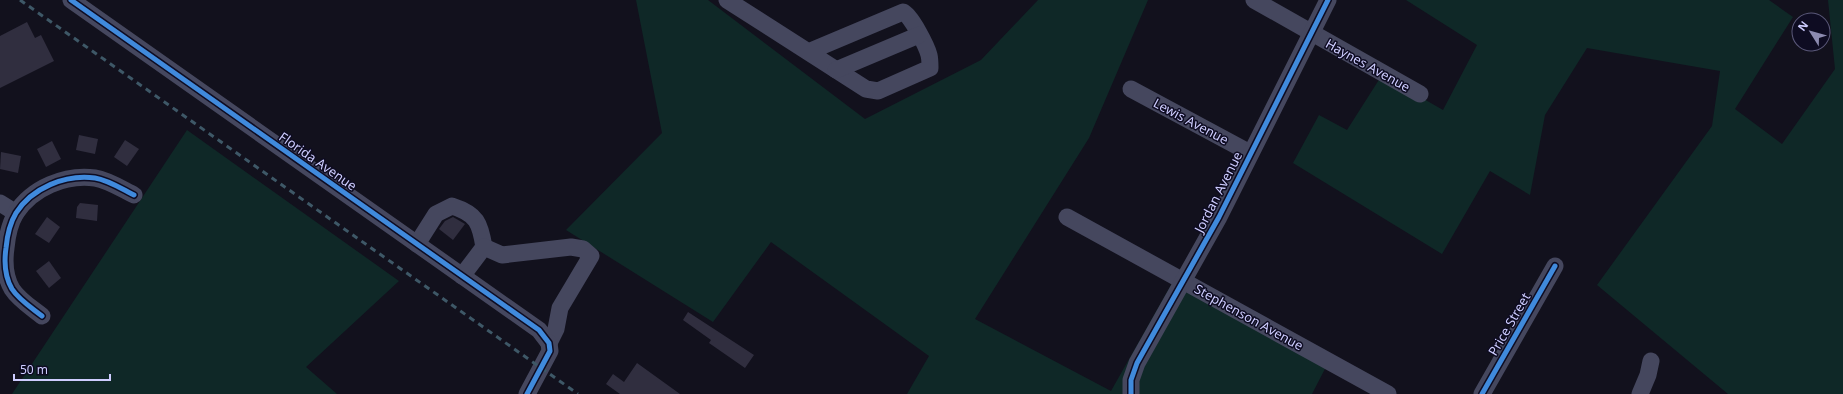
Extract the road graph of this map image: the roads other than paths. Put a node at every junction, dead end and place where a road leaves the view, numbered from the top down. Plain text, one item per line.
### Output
1 (71, 0) edge
2 (727, 0) edge
3 (1254, 0) edge
4 (1328, 0) edge
5 (1311, 33) junction
6 (919, 35) junction
7 (808, 52) junction
8 (836, 70) junction
9 (1132, 89) dead end
10 (1420, 94) dead end
11 (1250, 153) junction
12 (134, 195) dead end
13 (0, 203) edge
14 (16, 213) junction
15 (1067, 218) dead end
16 (417, 244) junction
17 (484, 247) junction
18 (1555, 266) dead end
19 (462, 276) junction
20 (4, 280) edge
21 (1184, 281) junction
22 (42, 316) dead end
23 (549, 343) junction
24 (1651, 361) dead end
25 (1640, 393) edge
26 (527, 394) edge
27 (1131, 394) edge
28 (1388, 394) edge
29 (1482, 394) edge

1 - 16 street, Florida Avenue
2 - 7 street
3 - 5 street, Haynes Avenue
4 - 5 street, Jordan Avenue
5 - 10 street, Haynes Avenue
5 - 11 street, Jordan Avenue
6 - 7 street
6 - 8 street
6 - 8 street
7 - 8 street
9 - 11 street, Lewis Avenue
11 - 21 street, Jordan Avenue
12 - 14 street
13 - 14 street
14 - 20 street
15 - 21 street, Stephenson Avenue
16 - 17 street
16 - 19 street, Florida Avenue
17 - 19 street
17 - 23 street
18 - 29 street, Price Street
19 - 23 street, Florida Avenue
20 - 22 street
21 - 27 street, Jordan Avenue
21 - 28 street, Stephenson Avenue
23 - 26 street
24 - 25 street

